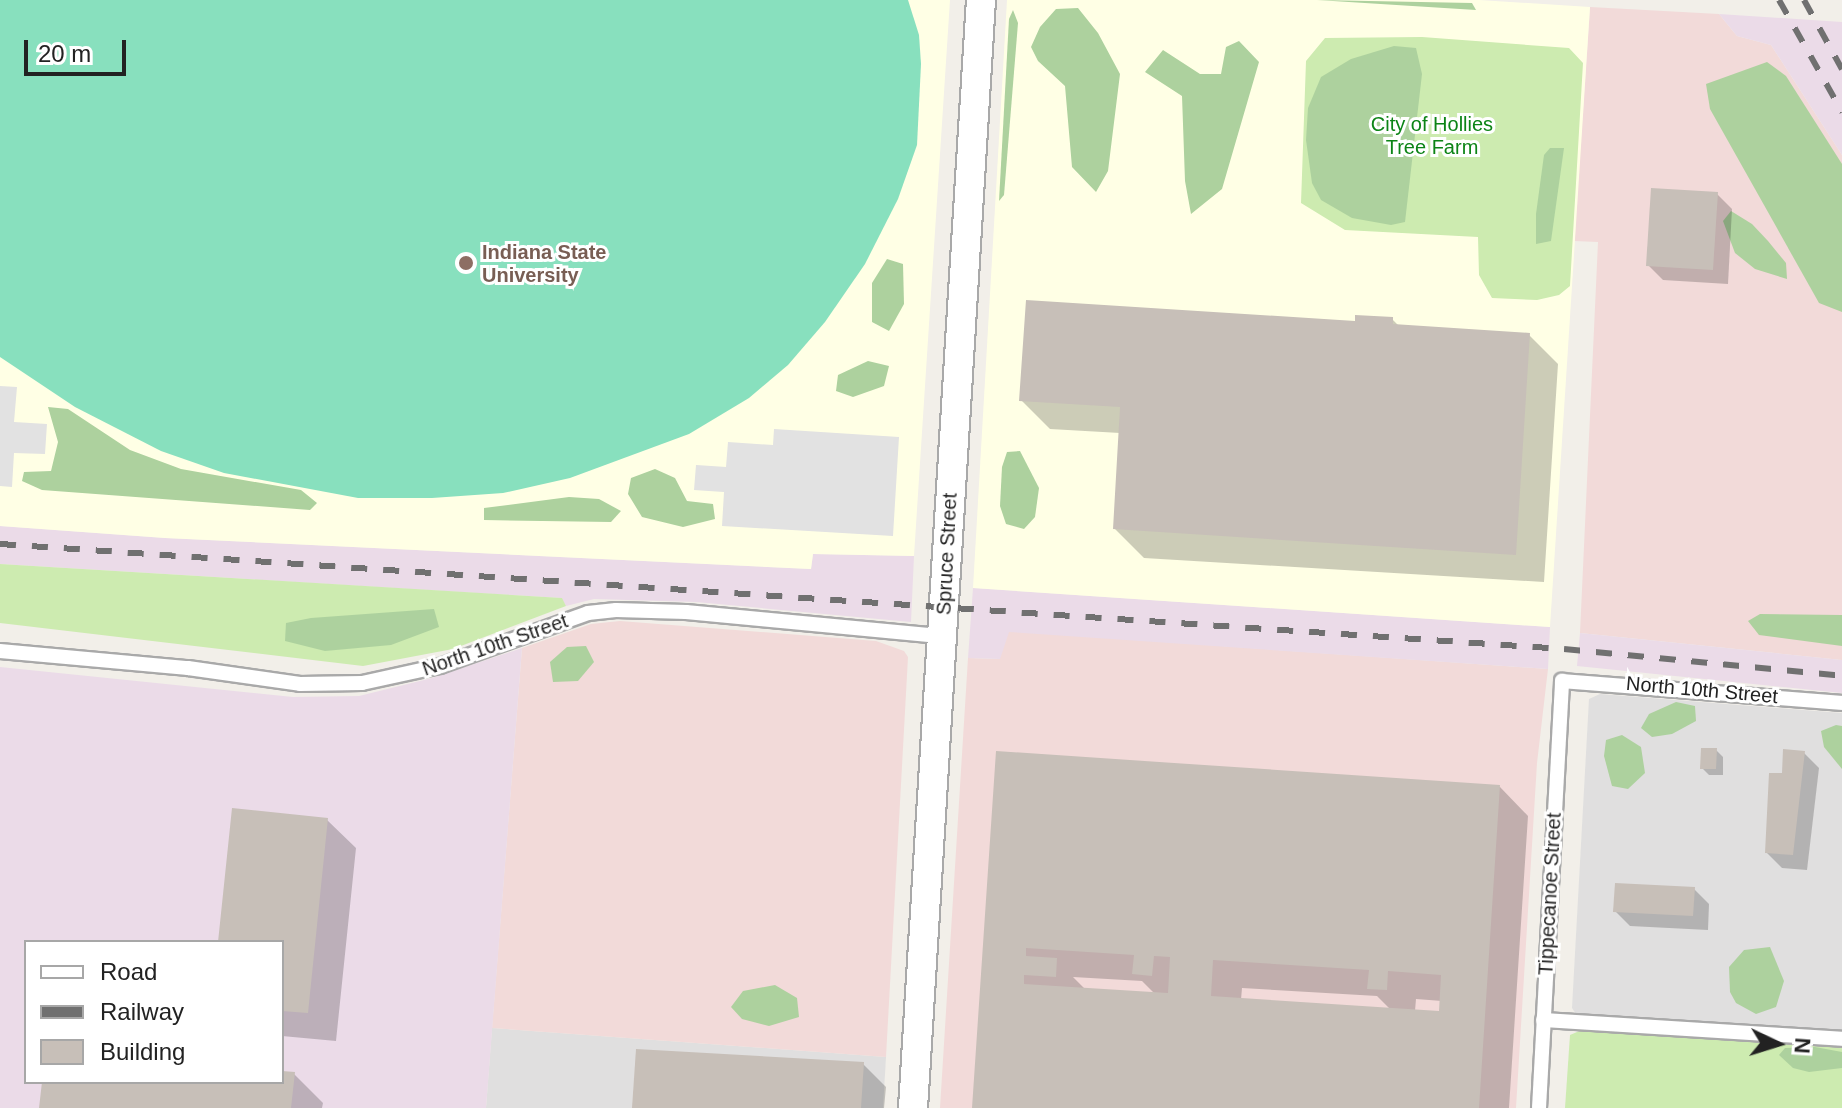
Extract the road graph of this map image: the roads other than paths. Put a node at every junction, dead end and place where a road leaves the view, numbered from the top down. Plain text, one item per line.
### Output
1 (981, 0) edge
2 (942, 636) junction
3 (0, 651) edge
4 (1562, 681) joint
5 (1842, 703) edge
6 (1543, 1020) junction
7 (1842, 1039) edge
8 (913, 1108) edge
9 (1539, 1108) edge

1 - 2 street, Spruce Street
2 - 3 lane, North 10th Street
2 - 8 street, Spruce Street
4 - 5 lane, North 10th Street
4 - 6 lane, Tippecanoe Street
6 - 7 lane
6 - 9 lane, Tippecanoe Street

